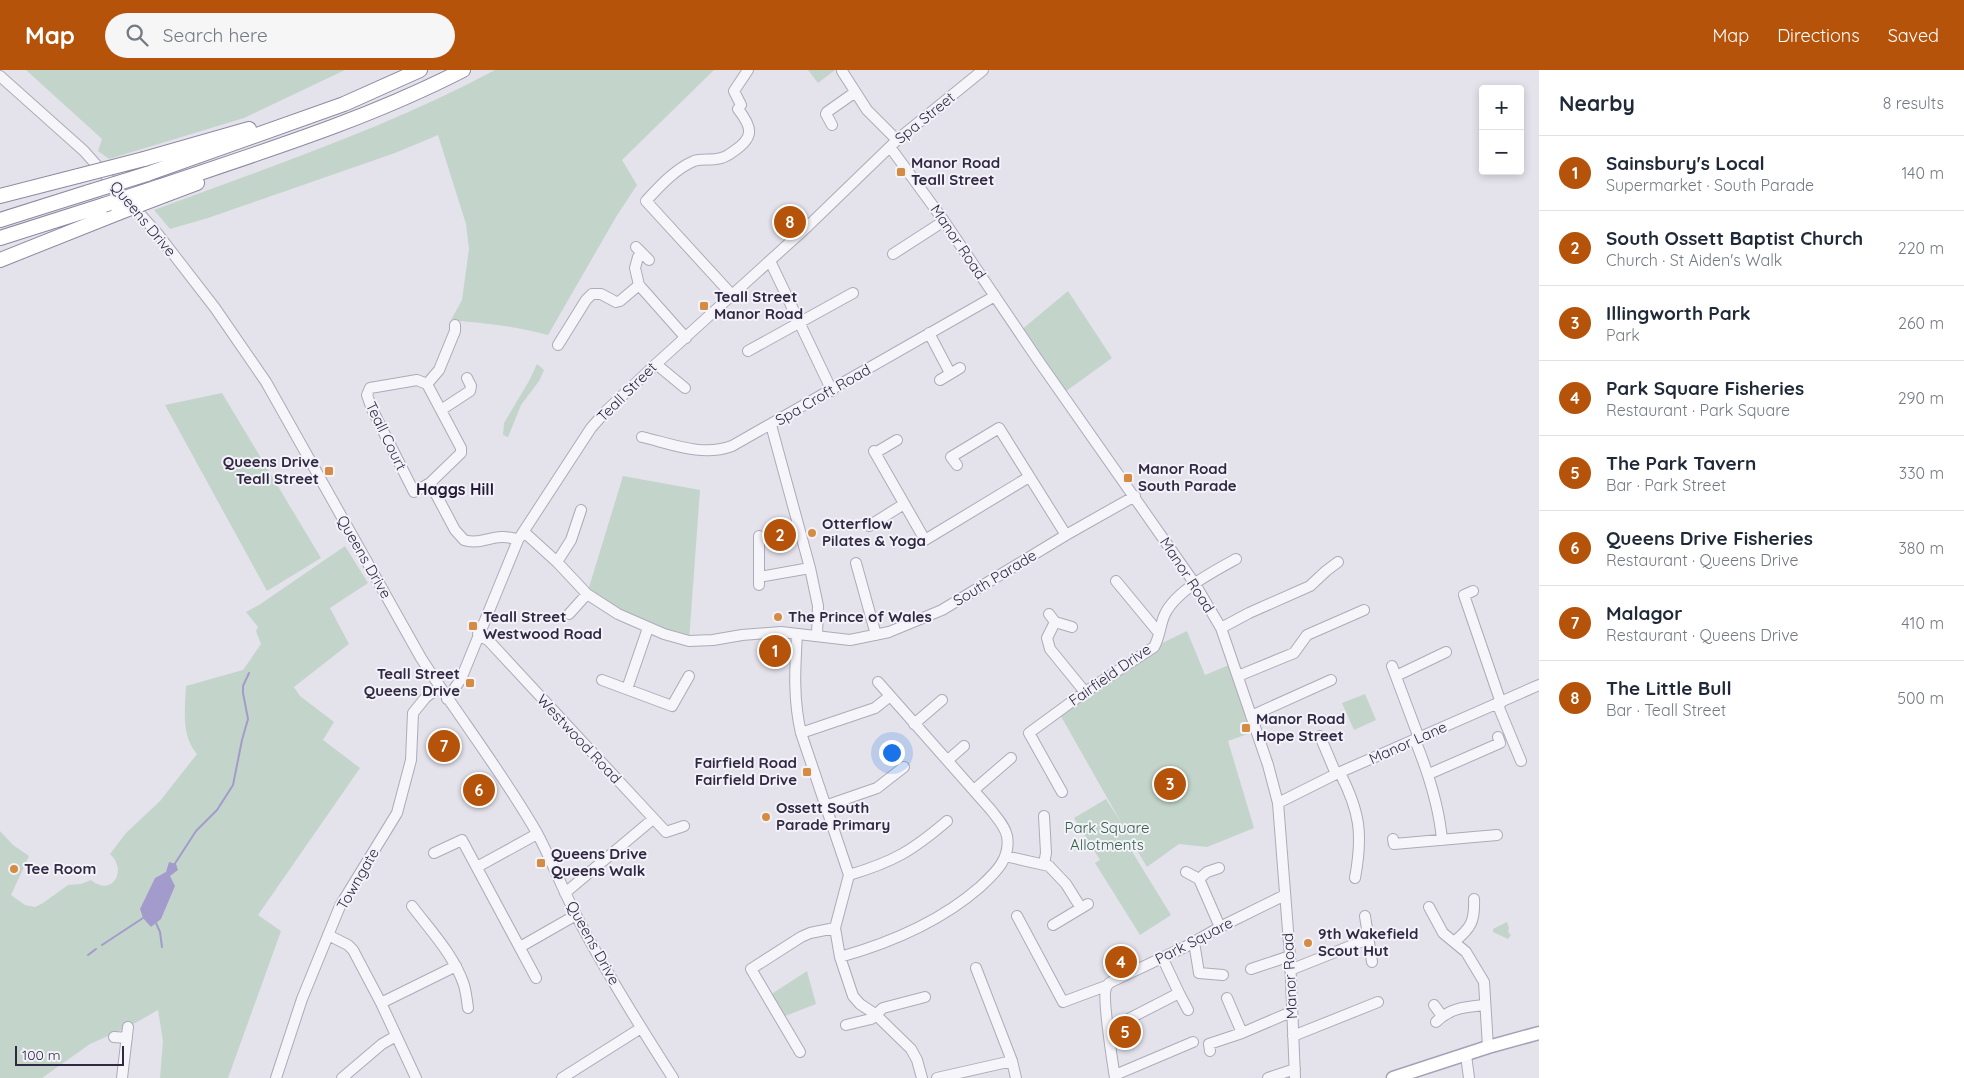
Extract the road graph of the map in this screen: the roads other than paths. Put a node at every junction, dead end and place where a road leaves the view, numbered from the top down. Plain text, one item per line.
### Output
1 (420, 70) edge
2 (463, 70) edge
3 (748, 70) edge
4 (983, 70) edge
5 (842, 71) dead end
6 (0, 76) edge
7 (854, 92) junction
8 (344, 104) junction
9 (832, 125) dead end
10 (893, 143) junction
11 (161, 191) junction
12 (0, 196) edge
13 (0, 220) edge
14 (944, 221) junction
15 (0, 238) edge
16 (642, 254) dead end
17 (893, 254) dead end
18 (0, 260) edge
19 (770, 262) junction
20 (639, 285) junction
21 (853, 293) dead end
22 (732, 295) junction
23 (995, 296) junction
24 (799, 323) junction
25 (455, 325) dead end
26 (929, 333) junction
27 (559, 338) dead end
28 (686, 338) junction
29 (748, 351) dead end
30 (656, 364) junction
31 (960, 368) dead end
32 (950, 374) junction
33 (467, 378) dead end
34 (940, 380) dead end
35 (428, 384) junction
36 (680, 387) dead end
37 (832, 391) junction
38 (441, 410) junction
39 (771, 425) junction
40 (642, 437) dead end
41 (897, 440) dead end
42 (957, 465) dead end
43 (1029, 477) junction
44 (430, 483) junction
45 (1135, 496) junction
46 (904, 504) junction
47 (580, 510) dead end
48 (869, 526) dead end
49 (1066, 535) junction
50 (521, 536) junction
51 (759, 536) dead end
52 (1236, 559) dead end
53 (557, 562) junction
54 (1338, 562) dead end
55 (856, 563) dead end
56 (810, 568) junction
57 (1115, 581) dead end
58 (1196, 584) junction
59 (1473, 591) dead end
60 (587, 594) junction
61 (568, 598) dead end
62 (577, 605) junction
63 (1364, 610) dead end
64 (569, 614) dead end
65 (1072, 627) dead end
66 (648, 628) junction
67 (1221, 628) junction
68 (1159, 632) junction
69 (478, 634) junction
70 (797, 634) junction
71 (876, 635) junction
72 (816, 636) junction
73 (1434, 645) dead end
74 (689, 676) dead end
75 (1238, 676) junction
76 (602, 680) dead end
77 (1331, 680) dead end
78 (878, 682) dead end
79 (1539, 685) edge
80 (440, 687) junction
81 (627, 689) junction
82 (1085, 692) junction
83 (890, 696) junction
84 (447, 699) junction
85 (942, 700) dead end
86 (1499, 703) junction
87 (1251, 716) junction
88 (914, 724) junction
89 (800, 733) junction
90 (1320, 736) dead end
91 (1498, 737) dead end
92 (1417, 739) junction
93 (964, 746) dead end
94 (1011, 758) dead end
95 (948, 760) junction
96 (1521, 762) dead end
97 (904, 767) dead end
98 (1338, 774) junction
99 (1429, 774) junction
100 (975, 789) junction
101 (1062, 792) dead end
102 (1278, 803) junction
103 (825, 806) junction
104 (1044, 816) dead end
105 (653, 819) junction
106 (947, 821) dead end
107 (684, 826) dead end
108 (537, 834) junction
109 (1496, 835) dead end
110 (1394, 839) dead end
111 (1442, 840) junction
112 (434, 853) dead end
113 (1005, 856) junction
114 (1044, 864) junction
115 (477, 867) junction
116 (1219, 868) dead end
117 (1186, 872) dead end
118 (849, 875) junction
119 (1355, 877) dead end
120 (1199, 879) junction
121 (565, 893) junction
122 (1285, 895) junction
123 (1474, 899) dead end
124 (410, 904) dead end
125 (1429, 907) dead end
126 (576, 915) junction
127 (1017, 916) dead end
128 (1365, 916) dead end
129 (1052, 925) dead end
130 (1220, 927) junction
131 (835, 928) junction
132 (328, 935) junction
133 (1368, 939) junction
134 (1454, 941) junction
135 (1194, 942) junction
136 (520, 947) junction
137 (1290, 956) junction
138 (840, 957) junction
139 (1162, 957) junction
140 (1372, 962) dead end
141 (456, 966) junction
142 (976, 968) dead end
143 (1251, 969) dead end
144 (1290, 970) junction
145 (1223, 975) dead end
146 (536, 978) dead end
147 (1106, 986) junction
148 (1179, 993) junction
149 (925, 997) dead end
150 (1227, 998) dead end
151 (1378, 1002) dead end
152 (381, 1003) junction
153 (1434, 1005) dead end
154 (1484, 1005) junction
155 (468, 1009) dead end
156 (1188, 1010) dead end
157 (1291, 1012) junction
158 (875, 1014) junction
159 (846, 1024) dead end
160 (128, 1027) dead end
161 (641, 1028) junction
162 (1109, 1029) junction
163 (1242, 1033) junction
164 (1539, 1033) edge
165 (396, 1036) junction
166 (1293, 1036) junction
167 (114, 1037) dead end
168 (127, 1038) junction
169 (1193, 1042) dead end
170 (1488, 1047) junction
171 (1210, 1051) dead end
172 (800, 1052) dead end
173 (1466, 1055) junction
174 (1012, 1061) junction
175 (1295, 1073) edge
176 (1115, 1077) edge
177 (122, 1078) edge
178 (276, 1078) edge
179 (342, 1078) edge
180 (416, 1078) edge
181 (562, 1078) edge
182 (673, 1078) edge
183 (922, 1078) edge
184 (937, 1078) edge
185 (1016, 1078) edge
186 (1268, 1078) edge
187 (1393, 1078) edge
188 (1469, 1078) edge

1 - 8 highway
2 - 11 highway
3 - 22 street
4 - 10 street, Spa Street
5 - 7 street, Manor Road
6 - 80 street, Queens Drive
7 - 9 street
7 - 10 street, Manor Road
8 - 12 highway, bridge
8 - 13 highway, bridge
10 - 14 street, Manor Road
10 - 19 street, Teall Street
11 - 15 highway, bridge
11 - 18 highway, bridge
14 - 17 street
14 - 23 street, Manor Road
16 - 20 street
19 - 22 street, Teall Street
19 - 24 street
20 - 27 street
20 - 28 street
21 - 24 street
22 - 28 street, Teall Street
23 - 26 street, Spa Croft Road
23 - 45 street, Manor Road
24 - 29 street
24 - 37 street
25 - 35 street
26 - 32 street
26 - 37 street, Spa Croft Road
28 - 30 street, Teall Street
30 - 36 street
30 - 50 street, Teall Street
31 - 32 street
32 - 34 street
33 - 38 street
35 - 38 street
35 - 44 street, Teall Court
37 - 39 street, Spa Croft Road
38 - 44 street
39 - 40 street, Spa Croft Road
39 - 56 street
41 - 46 street
42 - 43 street
43 - 46 street
43 - 49 street
44 - 50 street
45 - 49 street, South Parade
45 - 58 street, Manor Road
46 - 48 street
47 - 53 street
49 - 71 street, South Parade
50 - 53 street, South Parade
50 - 69 street, Teall Street
51 - 56 street
52 - 58 street, Fairfield Drive
53 - 60 street, South Parade
54 - 67 street
55 - 71 street
56 - 72 street
57 - 68 street
58 - 67 street, Manor Road
58 - 68 street, Fairfield Drive
59 - 86 street
60 - 62 street
60 - 66 street, South Parade
61 - 62 street
62 - 64 street
63 - 75 street
65 - 82 street
66 - 70 street, South Parade
66 - 81 street
67 - 75 street, Manor Road
68 - 82 street, Fairfield Drive
69 - 84 street, Teall Street
69 - 105 street, Westwood Road
70 - 72 street, South Parade
70 - 89 street
71 - 72 street, South Parade
73 - 92 street
74 - 81 street
75 - 87 street, Manor Road
76 - 81 street
77 - 87 street
78 - 83 street
79 - 86 street, Manor Lane
80 - 84 street, Queens Drive
80 - 132 street, Towngate
82 - 101 street, Fairfield Drive
83 - 88 street
83 - 89 street
84 - 108 street, Queens Drive
85 - 88 street
86 - 92 street, Manor Lane
86 - 96 street
87 - 102 street, Manor Road
88 - 95 street
89 - 103 street
90 - 98 street
91 - 99 street
92 - 98 street, Manor Lane
92 - 99 street
93 - 95 street
94 - 100 street
95 - 100 street
97 - 103 street
98 - 102 street, Manor Lane
98 - 119 street
99 - 111 street
100 - 113 street
102 - 122 street, Manor Road
103 - 118 street
104 - 114 street
105 - 107 street, Westwood Road
105 - 121 street
106 - 118 street
108 - 115 street
108 - 121 street, Queens Drive
109 - 111 street
110 - 111 street
112 - 115 street
113 - 114 street
113 - 138 street
114 - 129 street
115 - 136 street
116 - 120 street
117 - 120 street
118 - 131 street
120 - 130 street
121 - 126 street, Queens Drive
122 - 130 street, Park Square
122 - 137 street, Manor Road
123 - 134 street
124 - 141 street
125 - 134 street
126 - 136 street
126 - 161 street, Queens Drive
127 - 147 street, Park Square
128 - 133 street
130 - 135 street, Park Square
131 - 138 street
131 - 172 street
132 - 152 street
132 - 178 street, Towngate
133 - 140 street
133 - 144 street
134 - 154 street
135 - 139 street, Park Square
135 - 145 street
136 - 146 street
137 - 143 street
137 - 144 street, Manor Road
138 - 158 street
139 - 147 street, Park Square
139 - 148 street
141 - 152 street
141 - 155 street
142 - 174 street
144 - 157 street, Manor Road
147 - 162 street
148 - 156 street
148 - 162 street
149 - 158 street
150 - 163 street
151 - 166 street
152 - 165 street
153 - 154 street
154 - 170 street
157 - 163 street
157 - 166 street, Manor Road
158 - 159 street
158 - 183 street
160 - 168 street
161 - 181 street
161 - 182 street, Queens Drive
162 - 176 street
163 - 171 street
164 - 170 main road
165 - 179 street
165 - 180 street
166 - 175 street, Manor Road
167 - 168 street
168 - 177 street
169 - 176 street
170 - 173 main road
173 - 187 main road
173 - 188 street
174 - 184 street
174 - 185 street
175 - 186 street

